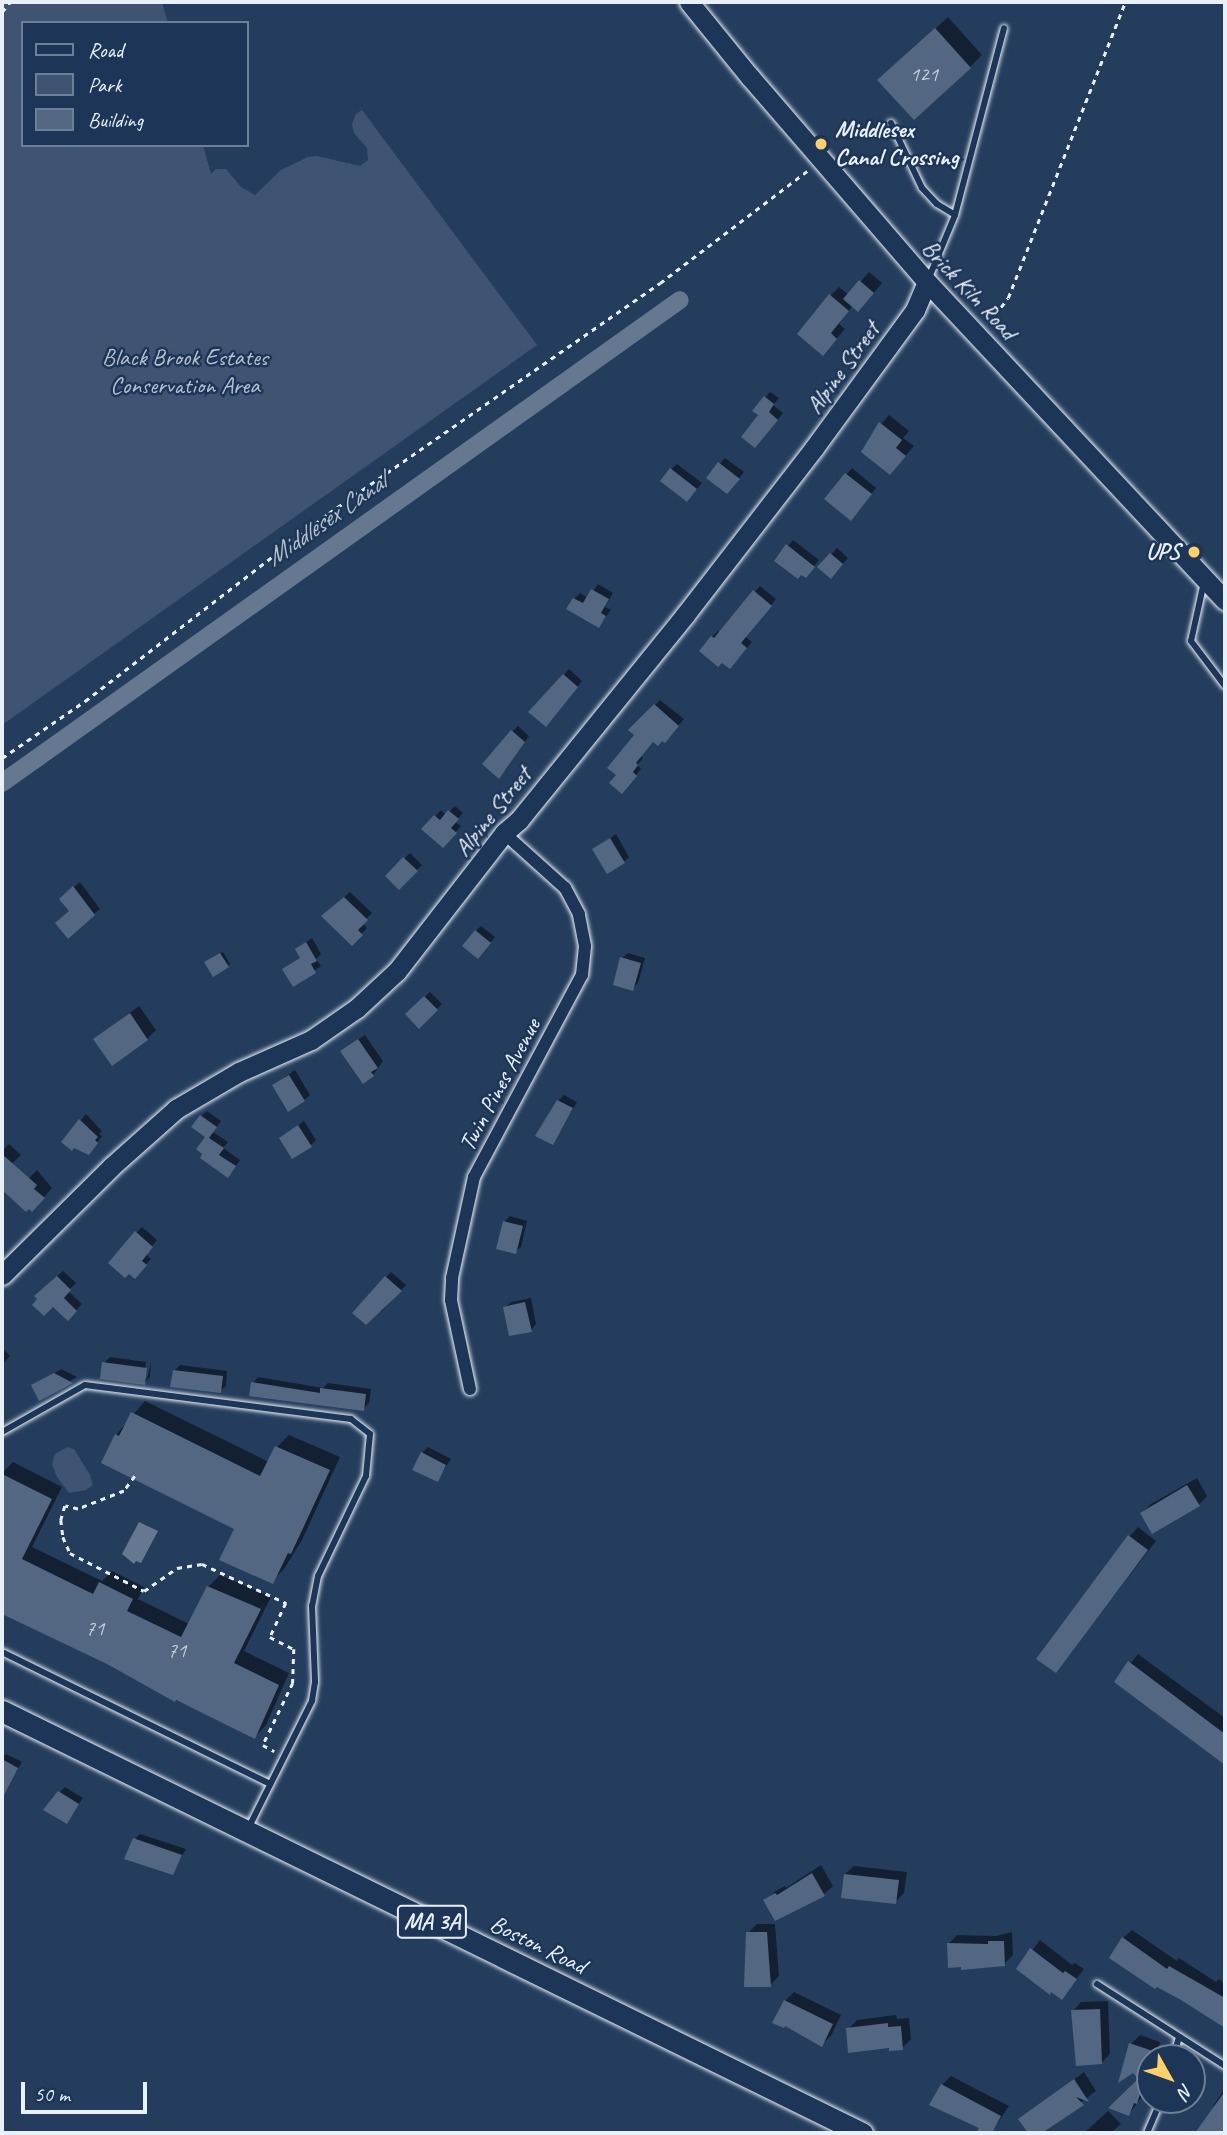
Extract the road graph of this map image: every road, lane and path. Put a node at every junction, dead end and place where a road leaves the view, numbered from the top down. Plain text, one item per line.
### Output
1 (10, 2) edge
2 (689, 2) edge
3 (1125, 2) edge
4 (2, 12) edge
5 (1004, 28) dead end
6 (891, 123) dead end
7 (821, 161) junction
8 (955, 215) junction
9 (927, 282) junction
10 (979, 337) junction
11 (1205, 578) junction
12 (1225, 599) edge
13 (1225, 686) edge
14 (2, 758) edge
15 (505, 833) junction
16 (2, 1275) edge
17 (470, 1389) dead end
18 (2, 1432) edge
19 (135, 1476) dead end
20 (2, 1652) edge
21 (2, 1711) edge
22 (284, 1756) junction
23 (270, 1784) junction
24 (247, 1831) junction
25 (1097, 1984) dead end
26 (1179, 2037) junction
27 (1177, 2044) edge
28 (1225, 2066) edge
29 (1155, 2114) edge
30 (862, 2133) edge
31 (1147, 2133) edge

1 - 4 path
2 - 7 street, Brick Kiln Road
3 - 10 path
5 - 8 lane
6 - 8 lane
7 - 9 street, Brick Kiln Road
7 - 14 path
8 - 9 lane
9 - 10 street, Brick Kiln Road
9 - 15 street, Alpine Street
10 - 11 street, Brick Kiln Road
11 - 12 street, Brick Kiln Road
11 - 13 lane
15 - 16 street, Alpine Street
15 - 17 street, Twin Pines Avenue
18 - 22 lane
19 - 22 path
20 - 23 lane
21 - 24 main road, Boston Road / MA 3A
22 - 23 lane
23 - 24 lane
24 - 30 main road, Boston Road / MA 3A
25 - 26 lane
26 - 27 lane
26 - 28 lane
29 - 31 lane

